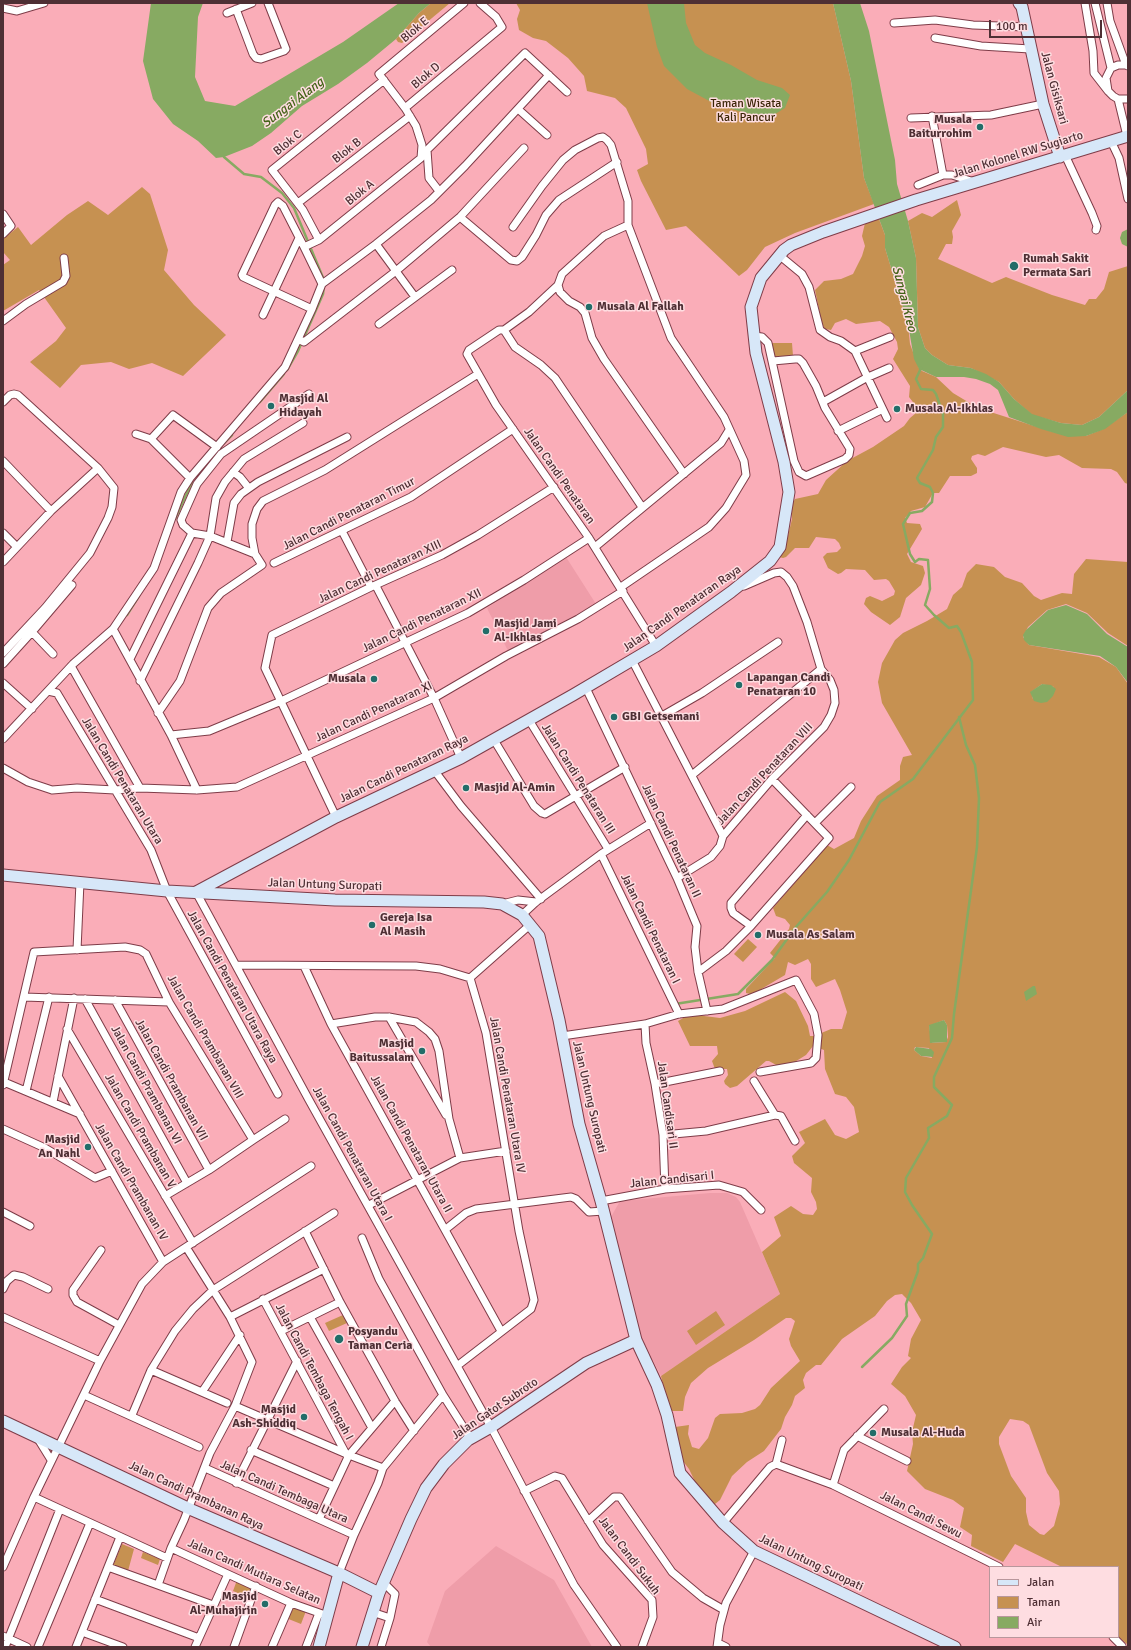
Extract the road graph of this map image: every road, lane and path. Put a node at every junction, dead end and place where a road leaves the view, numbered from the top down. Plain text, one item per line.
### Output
1 (44, 3) edge
2 (252, 3) edge
3 (268, 3) edge
4 (464, 3) edge
5 (480, 3) edge
6 (1019, 3) edge
7 (1086, 3) edge
8 (1095, 3) edge
9 (1107, 3) edge
10 (3, 8) edge
11 (236, 10) junction
12 (227, 13) dead end
13 (894, 24) dead end
14 (1026, 27) junction
15 (935, 38) dead end
16 (1030, 49) junction
17 (1127, 65) edge
18 (1111, 68) junction
19 (549, 75) junction
20 (382, 77) junction
21 (1108, 91) junction
22 (567, 92) dead end
23 (1118, 99) junction
24 (1128, 99) edge
25 (1043, 104) junction
26 (405, 108) junction
27 (518, 109) junction
28 (410, 116) junction
29 (932, 116) junction
30 (911, 118) dead end
31 (547, 135) dead end
32 (1127, 138) edge
33 (1111, 141) junction
34 (524, 148) dead end
35 (1062, 156) junction
36 (617, 162) junction
37 (943, 176) junction
38 (974, 182) junction
39 (918, 185) dead end
40 (439, 192) junction
41 (1128, 199) edge
42 (298, 203) junction
43 (3, 214) edge
44 (460, 217) junction
45 (865, 217) joint
46 (628, 225) junction
47 (513, 227) dead end
48 (1096, 230) dead end
49 (3, 234) edge
50 (299, 238) junction
51 (311, 244) junction
52 (376, 244) junction
53 (779, 255) junction
54 (64, 258) dead end
55 (452, 270) dead end
56 (396, 271) junction
57 (324, 283) junction
58 (558, 286) junction
59 (274, 291) junction
60 (415, 296) junction
61 (312, 309) junction
62 (263, 315) dead end
63 (3, 321) edge
64 (379, 324) dead end
65 (502, 330) junction
66 (753, 336) junction
67 (890, 337) dead end
68 (301, 340) junction
69 (855, 351) junction
70 (773, 360) junction
71 (889, 368) dead end
72 (478, 374) junction
73 (866, 378) junction
74 (309, 394) dead end
75 (3, 402) edge
76 (823, 402) junction
77 (881, 410) junction
78 (887, 418) dead end
79 (302, 423) dead end
80 (513, 429) junction
81 (729, 430) junction
82 (838, 431) junction
83 (136, 434) dead end
84 (347, 437) dead end
85 (152, 439) junction
86 (218, 447) junction
87 (3, 461) edge
88 (98, 468) junction
89 (233, 472) junction
90 (684, 474) junction
91 (190, 478) junction
92 (248, 487) junction
93 (554, 487) junction
94 (642, 507) junction
95 (51, 511) junction
96 (342, 531) junction
97 (3, 533) edge
98 (192, 533) junction
99 (210, 536) junction
100 (589, 538) junction
101 (227, 542) junction
102 (16, 546) junction
103 (595, 547) junction
104 (255, 554) junction
105 (3, 562) edge
106 (274, 563) dead end
107 (72, 585) dead end
108 (374, 586) junction
109 (622, 589) junction
110 (732, 592) junction
111 (112, 629) junction
112 (32, 632) junction
113 (405, 641) junction
114 (778, 642) dead end
115 (656, 646) junction
116 (3, 653) edge
117 (53, 654) dead end
118 (130, 659) junction
119 (632, 660) junction
120 (3, 664) edge
121 (71, 666) junction
122 (821, 669) junction
123 (140, 681) junction
124 (3, 683) edge
125 (586, 688) junction
126 (48, 690) junction
127 (434, 698) junction
128 (279, 702) junction
129 (32, 709) junction
130 (158, 713) junction
131 (662, 716) junction
132 (529, 720) junction
133 (171, 735) junction
134 (3, 740) edge
135 (494, 740) junction
136 (307, 755) junction
137 (462, 758) junction
138 (625, 767) junction
139 (3, 768) edge
140 (434, 770) junction
141 (692, 775) junction
142 (772, 779) junction
143 (851, 787) dead end
144 (140, 788) junction
145 (115, 790) junction
146 (197, 790) junction
147 (575, 796) junction
148 (807, 815) junction
149 (336, 817) junction
150 (651, 823) junction
151 (815, 824) junction
152 (723, 836) junction
153 (608, 849) junction
154 (601, 854) junction
155 (3, 876) edge
156 (677, 878) junction
157 (80, 882) junction
158 (167, 891) junction
159 (196, 892) junction
160 (538, 900) junction
161 (502, 904) junction
162 (522, 915) junction
163 (531, 924) junction
164 (752, 926) junction
165 (77, 950) junction
166 (236, 965) junction
167 (304, 966) junction
168 (698, 972) junction
169 (470, 978) junction
170 (24, 996) junction
171 (49, 997) junction
172 (74, 998) junction
173 (85, 999) junction
174 (115, 1000) junction
175 (169, 1002) junction
176 (706, 1008) junction
177 (679, 1014) junction
178 (389, 1017) junction
179 (331, 1024) junction
180 (645, 1024) junction
181 (67, 1029) junction
182 (562, 1036) junction
183 (720, 1071) dead end
184 (760, 1072) dead end
185 (58, 1076) junction
186 (754, 1081) dead end
187 (3, 1083) edge
188 (655, 1084) junction
189 (26, 1091) junction
190 (278, 1094) dead end
191 (53, 1102) junction
192 (80, 1114) junction
193 (775, 1115) junction
194 (285, 1119) dead end
195 (448, 1119) junction
196 (3, 1129) edge
197 (663, 1135) junction
198 (794, 1141) dead end
199 (250, 1142) junction
200 (506, 1151) junction
201 (460, 1158) junction
202 (311, 1166) dead end
203 (209, 1170) junction
204 (112, 1171) junction
205 (418, 1180) junction
206 (187, 1183) junction
207 (665, 1189) junction
208 (165, 1196) junction
209 (368, 1205) junction
210 (515, 1205) junction
211 (602, 1206) junction
212 (761, 1210) dead end
213 (3, 1212) edge
214 (334, 1214) dead end
215 (30, 1226) dead end
216 (446, 1229) junction
217 (305, 1232) junction
218 (362, 1238) dead end
219 (190, 1245) junction
220 (101, 1250) dead end
221 (163, 1262) junction
222 (324, 1269) junction
223 (3, 1289) edge
224 (48, 1289) dead end
225 (213, 1290) junction
226 (263, 1300) junction
227 (340, 1302) junction
228 (310, 1316) junction
229 (3, 1317) edge
230 (230, 1317) junction
231 (119, 1325) junction
232 (281, 1331) junction
233 (501, 1331) junction
234 (240, 1335) junction
235 (636, 1340) junction
236 (100, 1361) junction
237 (297, 1361) junction
238 (457, 1366) junction
239 (151, 1370) junction
240 (202, 1392) junction
241 (84, 1394) junction
242 (443, 1395) junction
243 (395, 1401) junction
244 (227, 1403) dead end
245 (236, 1406) junction
246 (884, 1409) dead end
247 (132, 1415) junction
248 (267, 1420) junction
249 (3, 1421) edge
250 (491, 1427) junction
251 (372, 1428) junction
252 (414, 1430) junction
253 (36, 1436) junction
254 (857, 1436) junction
255 (470, 1439) junction
256 (782, 1440) dead end
257 (59, 1446) junction
258 (199, 1447) dead end
259 (251, 1450) junction
260 (347, 1455) junction
261 (51, 1460) junction
262 (907, 1461) dead end
263 (776, 1464) junction
264 (205, 1468) junction
265 (383, 1468) junction
266 (236, 1483) junction
267 (833, 1485) junction
268 (334, 1486) junction
269 (524, 1491) junction
270 (34, 1497) junction
271 (188, 1508) junction
272 (60, 1509) junction
273 (319, 1519) junction
274 (588, 1521) junction
275 (90, 1523) junction
276 (723, 1523) junction
277 (354, 1535) junction
278 (120, 1537) junction
279 (171, 1548) junction
280 (754, 1551) junction
281 (167, 1558) junction
282 (997, 1566) edge
283 (3, 1567) edge
284 (108, 1567) junction
285 (228, 1574) junction
286 (339, 1574) junction
287 (383, 1582) junction
288 (158, 1585) junction
289 (256, 1586) junction
290 (379, 1593) junction
291 (95, 1599) junction
292 (291, 1602) junction
293 (213, 1605) junction
294 (724, 1610) junction
295 (372, 1612) junction
296 (323, 1615) junction
297 (390, 1618) junction
298 (82, 1632) junction
299 (318, 1632) junction
300 (6, 1638) edge
301 (199, 1638) junction
302 (1114, 1638) edge
303 (717, 1645) edge
304 (1122, 1646) dead end
305 (5, 1647) edge
306 (27, 1647) edge
307 (38, 1647) edge
308 (76, 1647) edge
309 (123, 1647) edge
310 (195, 1647) edge
311 (234, 1647) edge
312 (272, 1647) edge
313 (306, 1647) edge
314 (319, 1647) edge
315 (362, 1647) edge
316 (381, 1647) edge
317 (617, 1647) edge
318 (642, 1647) edge
319 (726, 1647) edge
320 (955, 1647) edge

1 - 10 street
2 - 11 street
3 - 11 street
4 - 20 street, Blok E
5 - 26 street, Blok D
6 - 14 main road, Jalan Gisiksari
7 - 21 street
8 - 18 street
9 - 17 street
11 - 12 street
13 - 14 street
14 - 16 main road, Jalan Gisiksari
15 - 16 street
16 - 25 main road, Jalan Gisiksari
17 - 18 street
18 - 21 street
19 - 22 street
19 - 27 street
19 - 40 street
20 - 26 street
20 - 42 street, Blok C
21 - 23 street
23 - 24 street
23 - 32 street
25 - 29 street
25 - 35 main road, Jalan Gisiksari
26 - 28 street
27 - 31 street
27 - 40 street
28 - 42 street, Blok B
28 - 51 street, Blok A
29 - 30 street
29 - 37 street
32 - 33 main road, Jalan Kolonel RW Sugiarto
33 - 35 main road, Jalan Kolonel RW Sugiarto
33 - 41 street
34 - 44 street
35 - 38 main road, Jalan Kolonel RW Sugiarto
35 - 48 street
36 - 44 street
36 - 46 street
36 - 47 street
37 - 38 street
37 - 39 street
38 - 45 main road, Jalan Kolonel RW Sugiarto
40 - 52 street
42 - 51 street, Blok C
43 - 49 street
44 - 56 street
45 - 53 main road, Jalan Candi Penataran Raya
46 - 58 street
46 - 81 street, Jalan Candi Penataran XI
50 - 51 street
50 - 59 street
50 - 59 street
51 - 57 street
52 - 56 street
52 - 57 street
53 - 66 main road, Jalan Candi Penataran Raya
53 - 69 street
54 - 63 street
55 - 60 street
56 - 60 street
56 - 68 street
57 - 61 street
58 - 65 street
58 - 90 street
59 - 61 street
59 - 62 street
60 - 64 street
61 - 68 street
65 - 72 street, Jalan Candi Penataran
65 - 94 street
66 - 70 street
66 - 110 main road, Jalan Candi Penataran Raya
67 - 69 street
68 - 86 street
69 - 73 street
70 - 76 street
70 - 82 street
71 - 73 street
72 - 80 street, Jalan Candi Penataran
72 - 104 street
73 - 76 street
73 - 77 street
74 - 98 street
75 - 88 street
76 - 82 street
77 - 78 street
77 - 82 street
79 - 89 street
80 - 93 street, Jalan Candi Penataran
80 - 96 street, Jalan Candi Penataran Timur
81 - 90 street
81 - 109 street, Jalan Candi Penataran XI
83 - 85 street
84 - 92 street
85 - 86 street
85 - 91 street
86 - 91 street
87 - 95 street
88 - 95 street
88 - 116 street
89 - 92 street
89 - 99 street
90 - 94 street
91 - 111 street
92 - 101 street
93 - 100 street, Jalan Candi Penataran
93 - 108 street, Jalan Candi Penataran XIII
94 - 103 street
95 - 102 street
96 - 106 street, Jalan Candi Penataran Timur
96 - 108 street
97 - 102 street
98 - 99 street
98 - 118 street
99 - 101 street
99 - 123 street
100 - 103 street, Jalan Candi Penataran
100 - 113 street, Jalan Candi Penataran XII
101 - 104 street
102 - 105 street
103 - 109 street, Jalan Candi Penataran
104 - 130 street
107 - 112 street
108 - 113 street
108 - 128 street, Jalan Candi Penataran XIII
109 - 115 street, Jalan Candi Penataran
109 - 127 street, Jalan Candi Penataran XI
110 - 115 main road, Jalan Candi Penataran Raya
110 - 122 street, Jalan Candi Penataran VIII
111 - 118 street
111 - 121 street
112 - 117 street
112 - 120 street
113 - 127 street
113 - 128 street, Jalan Candi Penataran XII
114 - 131 street
115 - 119 main road, Jalan Candi Penataran Raya
118 - 123 street
119 - 125 main road, Jalan Candi Penataran Raya
119 - 131 street
121 - 126 street
121 - 144 street
122 - 141 street
122 - 142 street, Jalan Candi Penataran VIII
123 - 130 street
124 - 129 street
125 - 132 main road, Jalan Candi Penataran Raya
125 - 138 street, Jalan Candi Penataran II
126 - 129 street
126 - 145 street, Jalan Candi Penataran Utara
127 - 136 street, Jalan Candi Penataran XI
127 - 137 street
128 - 133 street, Jalan Candi Penataran XII
128 - 136 street
129 - 134 street
130 - 133 street
131 - 141 street
132 - 135 main road, Jalan Candi Penataran Raya
132 - 147 street, Jalan Candi Penataran III
133 - 146 street
135 - 137 main road, Jalan Candi Penataran Raya
135 - 147 street
136 - 146 street, Jalan Candi Penataran XI
136 - 149 street
137 - 140 main road, Jalan Candi Penataran Raya
138 - 147 street
138 - 150 street, Jalan Candi Penataran II
139 - 145 street, Jalan Candi Penataran XI
140 - 149 main road, Jalan Candi Penataran Raya
140 - 160 street
141 - 152 street
142 - 148 street
142 - 152 street, Jalan Candi Penataran VIII
143 - 151 street
144 - 145 street, Jalan Candi Penataran XI
144 - 146 street, Jalan Candi Penataran XI
145 - 158 street, Jalan Candi Penataran Utara
147 - 153 street, Jalan Candi Penataran III
148 - 151 street
148 - 164 street
149 - 159 main road, Jalan Candi Penataran Raya
150 - 153 street
150 - 156 street, Jalan Candi Penataran II
151 - 164 street
152 - 156 street, Jalan Candi Penataran VIII
153 - 154 street
154 - 160 street
154 - 177 street, Jalan Candi Penataran I
155 - 157 main road, Jalan Untung Suropati
156 - 168 street, Jalan Candi Penataran II
157 - 158 main road, Jalan Untung Suropati
157 - 165 street
158 - 159 main road, Jalan Untung Suropati
158 - 190 street, Jalan Candi Penataran Utara Raya
159 - 161 main road, Jalan Untung Suropati
159 - 166 street, Jalan Candi Penataran Utara I
160 - 161 street
160 - 162 street
161 - 162 main road, Jalan Untung Suropati
162 - 163 main road, Jalan Untung Suropati
163 - 169 street
163 - 182 main road, Jalan Untung Suropati
164 - 168 street
165 - 170 street, Jalan Candi Prambanan VIII
165 - 175 street, Jalan Candi Prambanan VIII
166 - 167 street
166 - 209 street, Jalan Candi Penataran Utara I
167 - 169 street
167 - 179 street, Jalan Candi Penataran Utara II
168 - 176 street, Jalan Candi Penataran II
169 - 200 street, Jalan Candi Penataran Utara IV
170 - 171 street
170 - 187 street
171 - 172 street
171 - 189 street
172 - 173 street
172 - 181 street
173 - 174 street
173 - 206 street, Jalan Candi Prambanan VI
174 - 175 street
174 - 203 street, Jalan Candi Prambanan VII
175 - 199 street, Jalan Candi Prambanan VIII
176 - 177 street
176 - 184 street
177 - 180 street
178 - 179 street
178 - 195 street
178 - 195 street
179 - 205 street, Jalan Candi Penataran Utara II
180 - 182 street
180 - 188 street, Jalan Candisari II
181 - 185 street
181 - 208 street, Jalan Candi Prambanan V
182 - 211 main road, Jalan Untung Suropati
183 - 188 street
185 - 191 street
185 - 192 street, Jalan Candi Prambanan IV
186 - 193 street
187 - 189 street
188 - 197 street, Jalan Candisari II
189 - 191 street
191 - 192 street
192 - 204 street, Jalan Candi Prambanan IV
193 - 197 street
193 - 198 street
194 - 199 street
195 - 201 street
196 - 204 street
197 - 207 street, Jalan Candisari II
199 - 203 street
200 - 201 street
200 - 210 street, Jalan Candi Penataran Utara IV
201 - 205 street
202 - 219 street
203 - 206 street
204 - 221 street, Jalan Candi Prambanan IV
205 - 209 street
205 - 216 street, Jalan Candi Penataran Utara II
206 - 208 street
207 - 211 street, Jalan Candisari I
207 - 212 street, Jalan Candisari I
208 - 219 street, Jalan Candi Prambanan V
209 - 238 street, Jalan Candi Penataran Utara I
210 - 211 street
210 - 216 street
210 - 233 street, Jalan Candi Penataran Utara IV
211 - 235 main road, Jalan Untung Suropati
213 - 215 street
214 - 217 street
216 - 233 street, Jalan Candi Penataran Utara II
217 - 222 street
217 - 225 street
218 - 242 street
219 - 221 street
219 - 225 street, Jalan Candi Prambanan V
220 - 231 street
221 - 231 street
222 - 226 street
222 - 227 street
223 - 224 street
225 - 230 street, Jalan Candi Prambanan V
225 - 239 street
226 - 230 street
226 - 232 street, Jalan Candi Tembaga Tengah I
227 - 228 street
227 - 243 street
228 - 232 street
228 - 251 street
229 - 236 street
230 - 234 street, Jalan Candi Prambanan V
231 - 236 street
232 - 237 street, Jalan Candi Tembaga Tengah I
233 - 238 street, Jalan Candi Penataran Utara IV
234 - 240 street
234 - 245 street, Jalan Candi Prambanan V
235 - 250 main road, Jalan Gatot Subroto
235 - 276 main road, Jalan Untung Suropati
236 - 241 street
237 - 248 street
237 - 260 street, Jalan Candi Tembaga Tengah I
238 - 250 street, Jalan Candi Penataran Utara I
239 - 240 street
239 - 247 street
240 - 244 street
241 - 247 street
241 - 257 street
242 - 252 street
242 - 255 street
243 - 251 street
243 - 252 street
245 - 248 street
245 - 264 street, Jalan Candi Prambanan V
246 - 254 street
247 - 258 street
248 - 259 street
248 - 260 street
249 - 253 main road, Jalan Candi Prambanan Raya
250 - 255 main road, Jalan Gatot Subroto
250 - 269 street
251 - 260 street
252 - 265 street
253 - 257 main road, Jalan Candi Prambanan Raya
253 - 261 street
254 - 262 street
254 - 267 street
255 - 287 main road, Jalan Gatot Subroto
256 - 263 street
257 - 261 street
257 - 271 main road, Jalan Candi Prambanan Raya
259 - 266 street
259 - 268 street
260 - 265 street
260 - 268 street
261 - 270 street
263 - 267 street, Jalan Candi Sewu
263 - 276 street
264 - 266 street, Jalan Candi Tembaga Utara
264 - 271 street, Jalan Candi Prambanan V
265 - 277 street
266 - 273 street, Jalan Candi Tembaga Utara
267 - 282 street, Jalan Candi Sewu
268 - 273 street
269 - 274 street, Jalan Candi Sukuh
269 - 317 street
270 - 272 street
270 - 283 street
271 - 279 street, Jalan Candi Prambanan V
271 - 286 main road, Jalan Candi Prambanan Raya
272 - 275 street
272 - 300 street
273 - 277 street, Jalan Candi Tembaga Utara
274 - 294 street
274 - 318 street, Jalan Candi Sukuh
275 - 278 street
275 - 307 street
276 - 280 main road, Jalan Untung Suropati
277 - 286 street
278 - 281 street
278 - 284 street
279 - 281 street, Jalan Candi Prambanan V
279 - 285 street, Jalan Candi Mutiara Selatan
280 - 294 street
280 - 320 main road, Jalan Untung Suropati
281 - 288 street, Jalan Candi Prambanan V
284 - 288 street
284 - 291 street
285 - 289 street, Jalan Candi Mutiara Selatan
285 - 293 street
286 - 290 main road, Jalan Candi Prambanan Raya
286 - 296 main road
287 - 290 main road, Jalan Gatot Subroto
287 - 297 street
288 - 293 street
289 - 292 street, Jalan Candi Mutiara Selatan
289 - 311 street
290 - 295 main road, Jalan Gatot Subroto
291 - 298 street
291 - 301 street
292 - 296 street, Jalan Candi Mutiara Selatan
292 - 312 street
293 - 301 street
294 - 303 street
295 - 297 street
295 - 315 main road, Jalan Gatot Subroto
296 - 299 main road
297 - 316 street
298 - 308 street
298 - 309 street
299 - 313 street
299 - 314 main road
300 - 305 street
300 - 306 street
301 - 310 street
302 - 304 street
303 - 319 street

